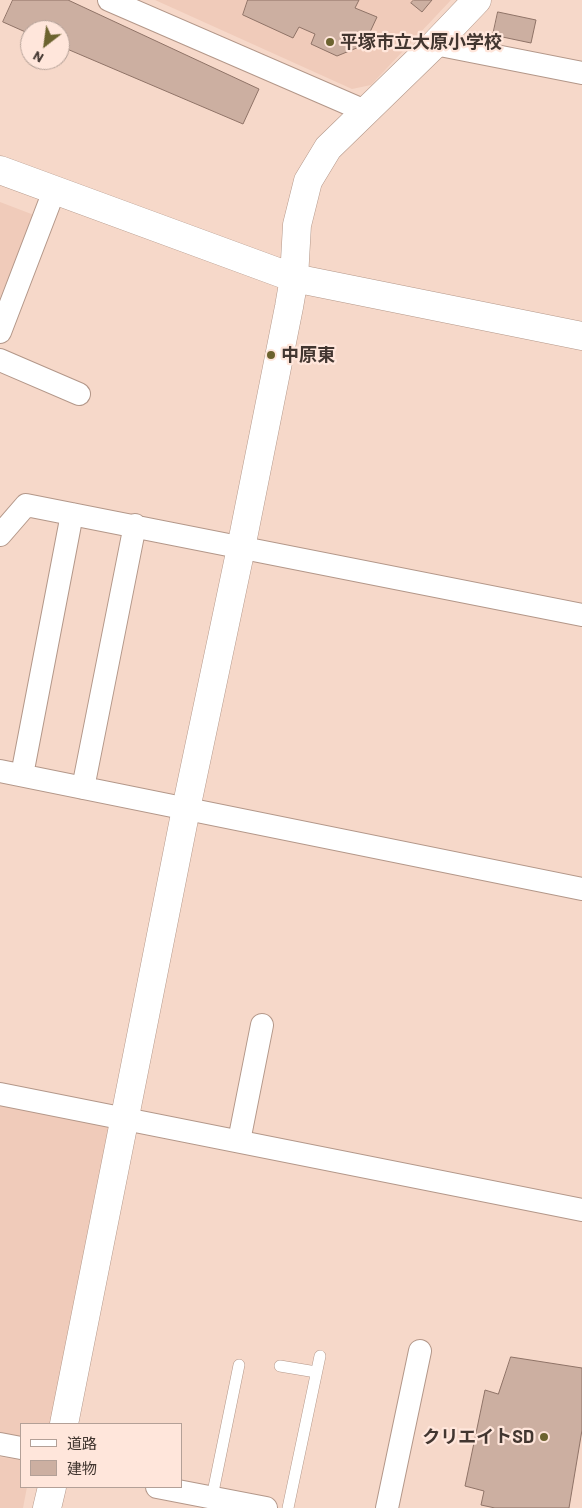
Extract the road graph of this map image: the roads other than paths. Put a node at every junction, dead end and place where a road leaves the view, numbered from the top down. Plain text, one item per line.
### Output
1 (109, 0) edge
2 (477, 0) edge
3 (436, 44) junction
4 (582, 73) edge
5 (365, 111) junction
6 (0, 170) edge
7 (54, 191) junction
8 (294, 278) junction
9 (0, 332) edge
10 (582, 336) edge
11 (0, 360) edge
12 (80, 394) dead end
13 (72, 514) junction
14 (134, 526) junction
15 (0, 535) edge
16 (241, 548) junction
17 (582, 615) edge
18 (0, 771) edge
19 (22, 775) junction
20 (83, 788) junction
21 (186, 809) junction
22 (582, 889) edge
23 (262, 1025) dead end
24 (0, 1094) edge
25 (124, 1118) junction
26 (239, 1141) junction
27 (582, 1210) edge
28 (420, 1351) dead end
29 (320, 1356) dead end
30 (239, 1365) dead end
31 (280, 1366) dead end
32 (316, 1372) junction
33 (64, 1423) edge
34 (0, 1444) edge
35 (20, 1448) edge
36 (52, 1488) edge
37 (162, 1488) edge
38 (212, 1497) junction
39 (47, 1508) edge
40 (266, 1508) edge
41 (288, 1508) edge
42 (387, 1508) edge

1 - 5 street
2 - 3 street
3 - 4 street
3 - 5 street
5 - 8 street
6 - 7 street
7 - 8 street
7 - 9 street
8 - 10 street
8 - 16 street
11 - 12 street
13 - 14 street
13 - 15 street
13 - 19 street
14 - 16 street
14 - 20 street
16 - 17 street
16 - 21 street
18 - 19 street
19 - 20 street
20 - 21 street
21 - 22 street
21 - 25 street
23 - 26 street
24 - 25 street
25 - 26 street
25 - 33 street
26 - 27 street
28 - 42 street
29 - 32 lane
30 - 38 lane
31 - 32 lane
32 - 41 lane
34 - 35 street
36 - 39 street
37 - 38 street
38 - 40 street

